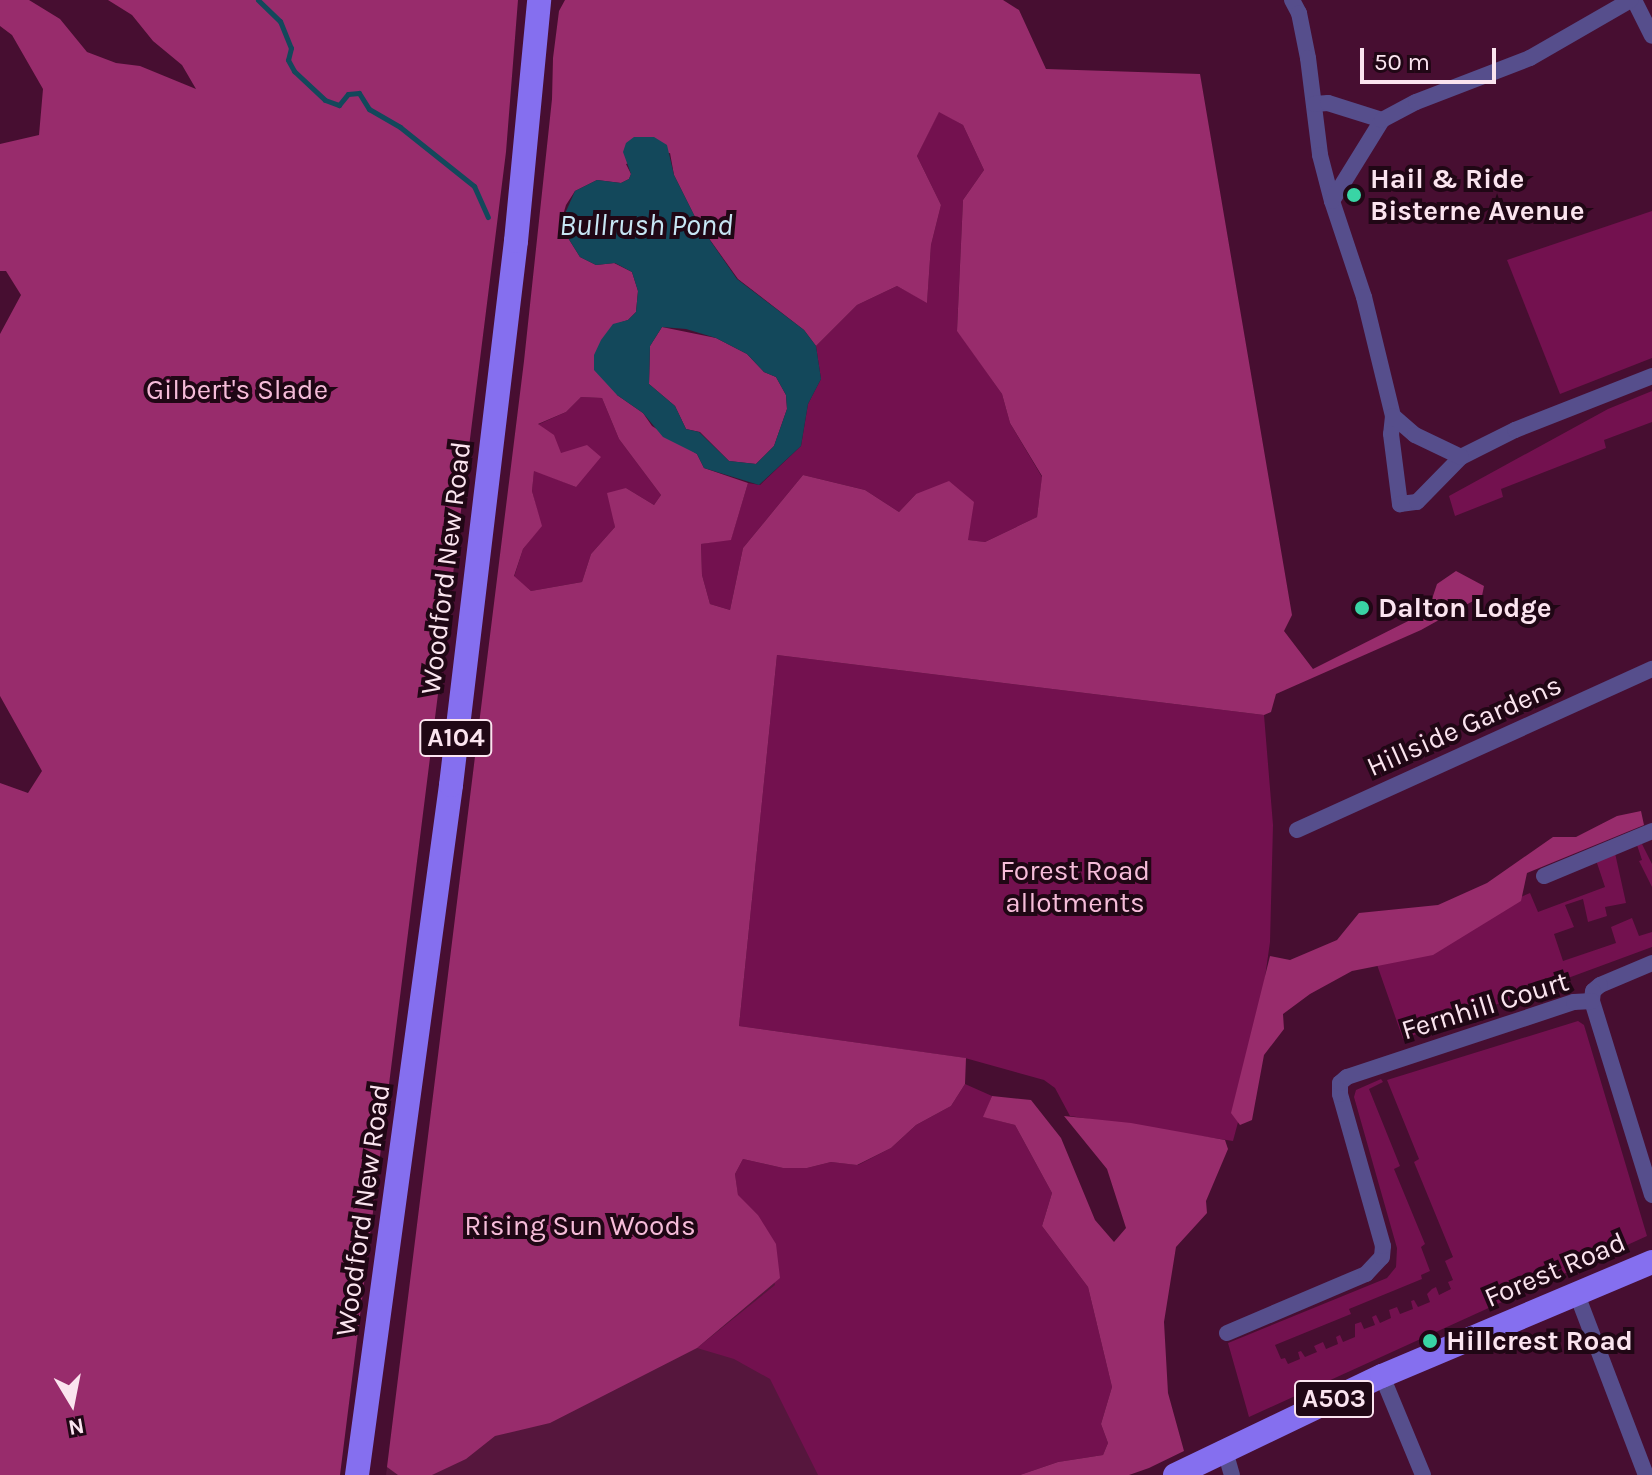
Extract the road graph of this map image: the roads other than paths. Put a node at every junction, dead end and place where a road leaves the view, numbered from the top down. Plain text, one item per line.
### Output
1 (539, 0) edge
2 (1292, 0) edge
3 (1632, 0) edge
4 (1652, 36) edge
5 (1314, 104) junction
6 (1382, 120) junction
7 (1332, 201) junction
8 (1652, 376) edge
9 (1393, 416) junction
10 (1461, 457) junction
11 (1652, 669) edge
12 (1297, 830) dead end
13 (1652, 831) edge
14 (1544, 876) dead end
15 (1652, 963) edge
16 (1592, 1001) junction
17 (1652, 1195) edge
18 (1652, 1262) edge
19 (1576, 1292) junction
20 (1227, 1333) dead end
21 (1382, 1376) junction
22 (1228, 1463) edge
23 (1184, 1473) edge
24 (357, 1475) edge
25 (1423, 1475) edge
26 (1646, 1475) edge

1 - 24 main road, Woodford New Road / A104
2 - 5 street
3 - 4 street
3 - 6 street
5 - 6 street
5 - 7 street
6 - 7 street
7 - 9 street
8 - 10 street
9 - 10 street
9 - 10 street
11 - 12 street, Hillside Gardens
13 - 14 street
15 - 16 street
16 - 17 street, Fernhill Court
16 - 20 street, Fernhill Court
18 - 19 main road, Forest Road / A503
19 - 21 main road, Forest Road / A503
19 - 26 street
21 - 22 main road, Forest Road / A503
21 - 25 street
22 - 23 main road, Forest Road / A503

